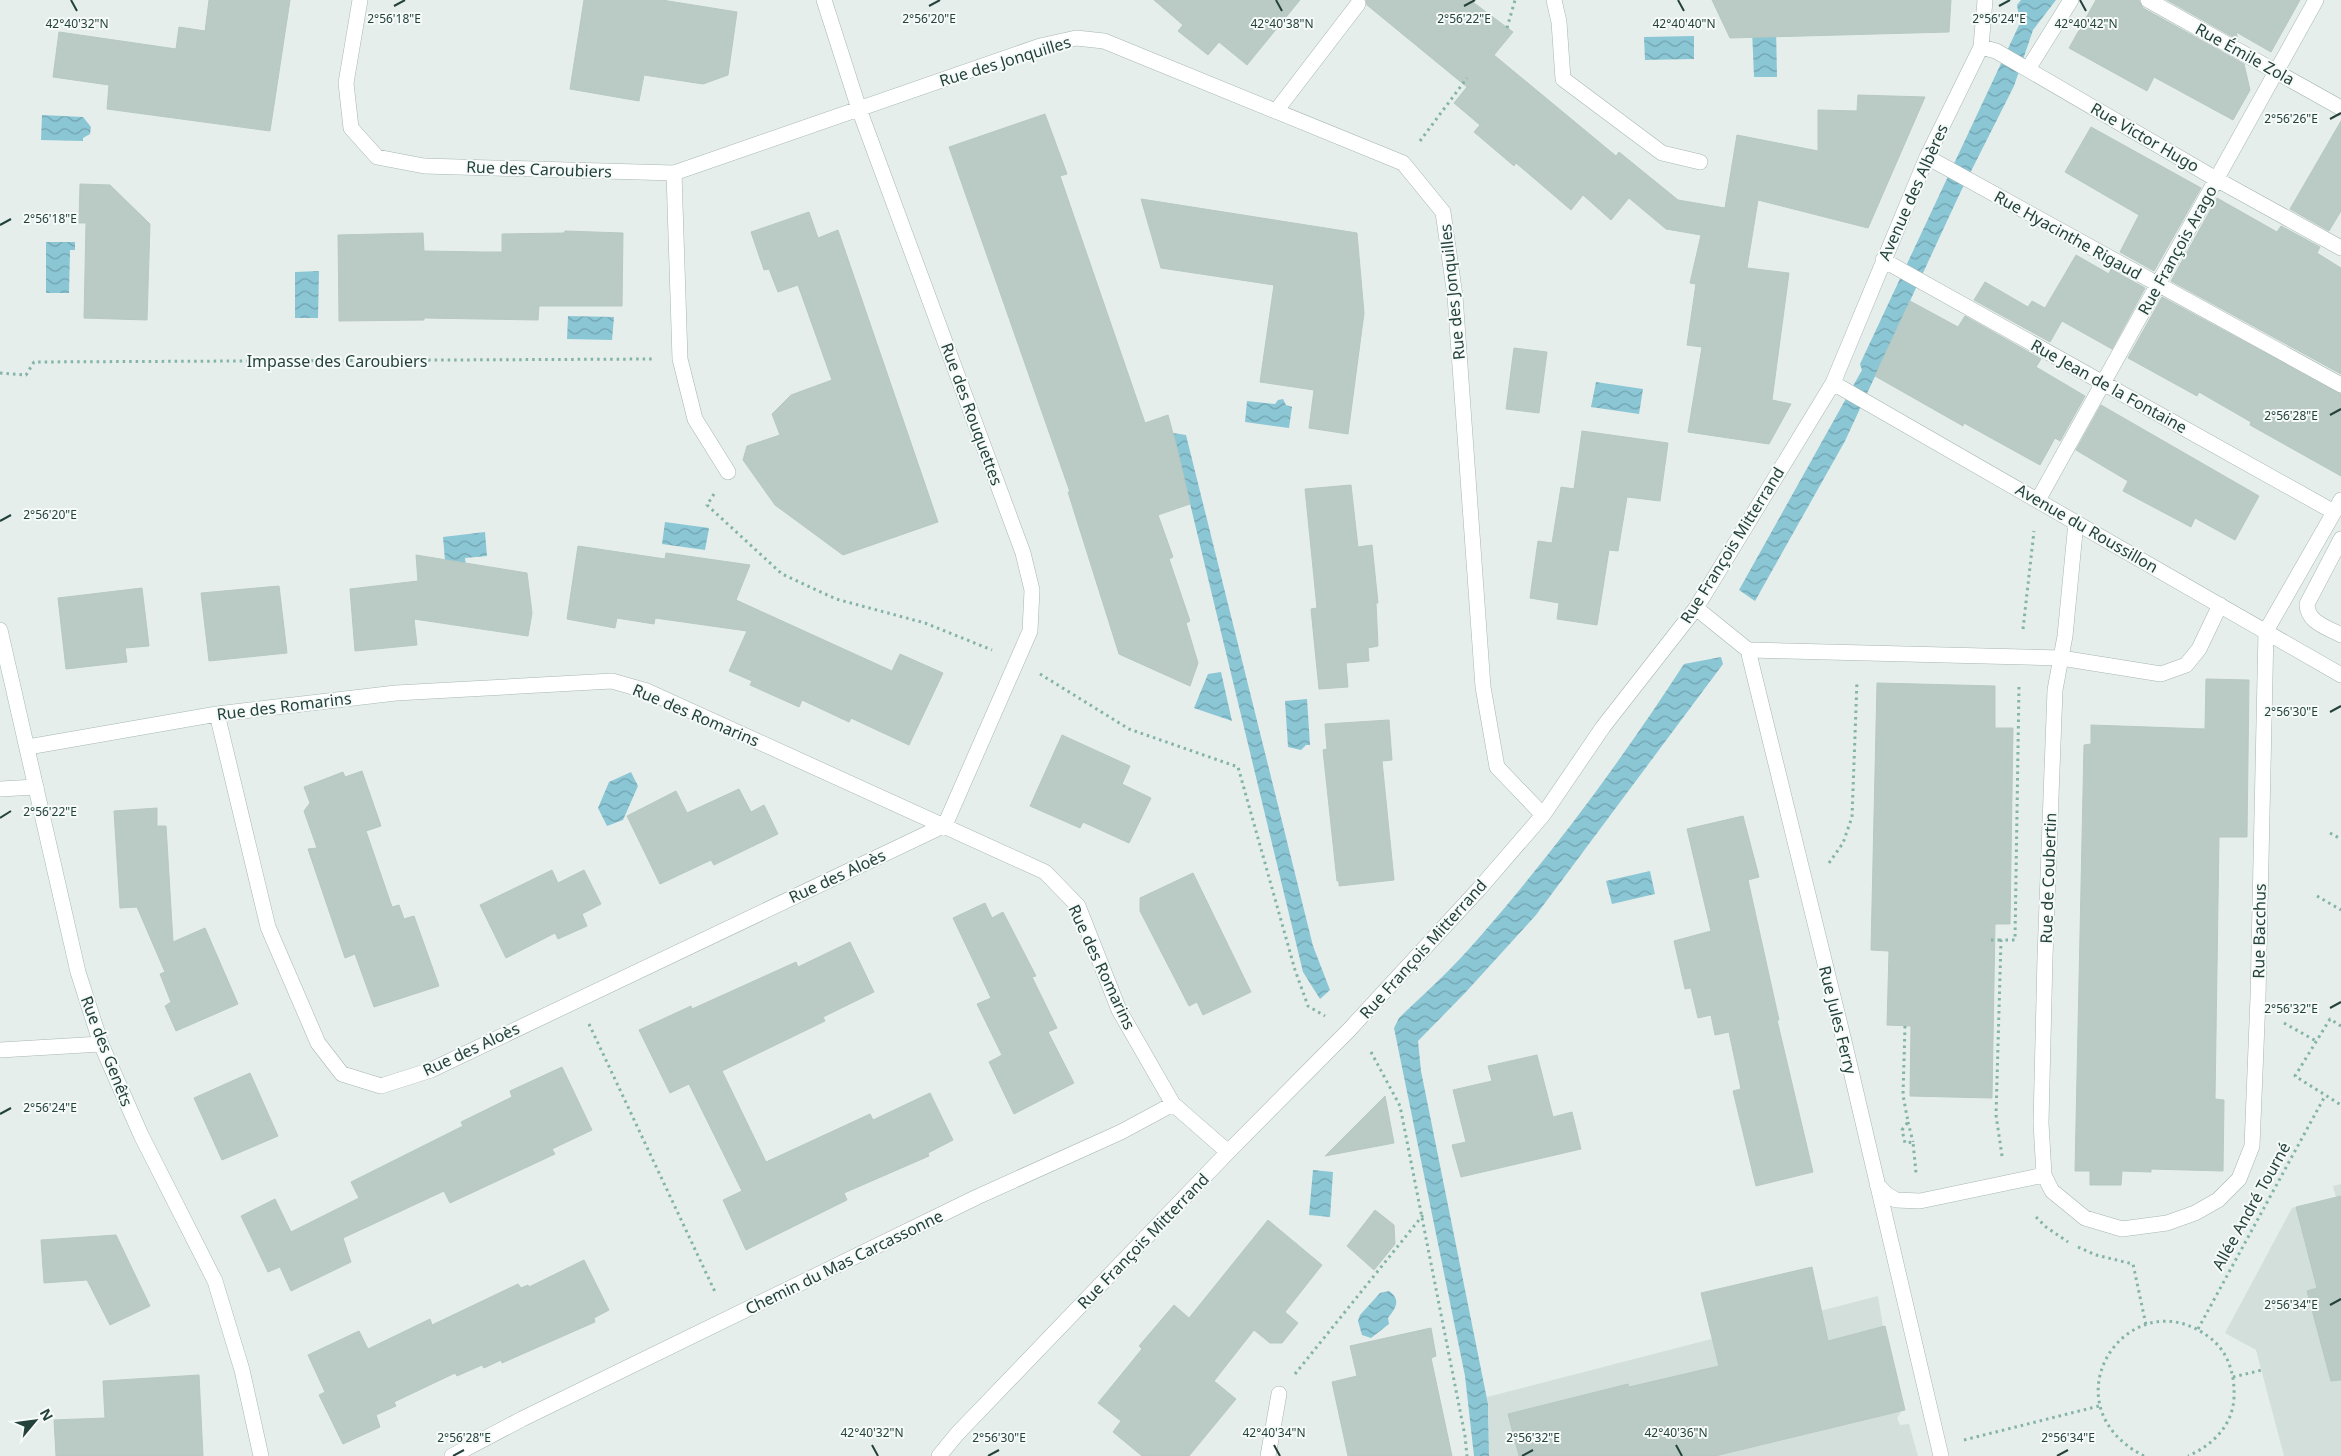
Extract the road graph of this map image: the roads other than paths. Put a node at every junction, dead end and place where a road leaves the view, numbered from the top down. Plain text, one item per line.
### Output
1 (360, 0) edge
2 (824, 0) edge
3 (1554, 0) edge
4 (1985, 0) edge
5 (2071, 0) edge
6 (2148, 0) edge
7 (2316, 0) edge
8 (1358, 4) dead end
9 (1982, 47) junction
10 (2028, 69) junction
11 (2276, 71) junction
12 (2341, 108) edge
13 (859, 109) junction
14 (1276, 111) junction
15 (1927, 157) junction
16 (1700, 162) dead end
17 (674, 173) junction
18 (2216, 179) junction
19 (2341, 248) edge
20 (1883, 260) junction
21 (2158, 284) junction
22 (1833, 383) junction
23 (2103, 383) junction
24 (2341, 385) edge
25 (728, 472) road end
26 (2038, 500) junction
27 (2338, 506) edge
28 (2076, 522) junction
29 (2341, 539) edge
30 (2220, 605) junction
31 (1696, 608) junction
32 (0, 630) edge
33 (2266, 632) junction
34 (2341, 635) edge
35 (1748, 650) junction
36 (2061, 658) junction
37 (2341, 675) edge
38 (217, 714) junction
39 (28, 747) junction
40 (36, 787) junction
41 (0, 789) edge
42 (1543, 815) junction
43 (945, 825) junction
44 (101, 1044) junction
45 (0, 1050) edge
46 (1173, 1104) junction
47 (1228, 1152) junction
48 (2044, 1175) junction
49 (1876, 1182) junction
50 (1279, 1394) road end
51 (1940, 1451) edge
52 (261, 1456) edge
53 (452, 1456) edge
54 (939, 1456) edge
55 (1268, 1456) edge

1 - 17 street, Rue des Caroubiers
2 - 13 street, Rue des Rouquettes
3 - 16 street
4 - 9 street, Avenue des Albères
5 - 10 street
6 - 11 street, Rue Émile Zola
7 - 11 street, Rue François Arago
8 - 14 street
9 - 10 street, Rue Victor Hugo
9 - 15 street, Avenue des Albères
10 - 18 street, Rue Victor Hugo
11 - 12 street, Rue Émile Zola
11 - 18 street, Rue François Arago
13 - 14 street, Rue des Jonquilles
13 - 17 street, Rue des Caroubiers
13 - 43 street, Rue des Rouquettes
14 - 42 street, Rue des Jonquilles
15 - 20 street, Avenue des Albères
15 - 21 street, Rue Hyacinthe Rigaud
17 - 25 street
18 - 19 street, Rue Victor Hugo
18 - 21 street, Rue François Arago
20 - 22 street, Avenue des Albères
20 - 23 street, Rue Jean de la Fontaine
21 - 23 street, Rue François Arago
21 - 24 street, Rue Hyacinthe Rigaud
22 - 26 street, Avenue du Roussillon
22 - 31 street, Rue François Mitterrand
23 - 26 street, Rue François Arago
23 - 27 street, Rue Jean de la Fontaine
26 - 28 street, Avenue du Roussillon
27 - 33 street
28 - 30 street, Avenue du Roussillon
28 - 36 street, Rue de Coubertin
29 - 34 street
30 - 33 street, Avenue du Roussillon
30 - 36 street
31 - 35 street
31 - 42 street, Rue François Mitterrand
32 - 39 street, Rue des Genêts
33 - 37 street, Avenue du Roussillon
33 - 48 street, Rue Bacchus
35 - 36 street
35 - 49 street, Rue Jules Ferry
36 - 48 street, Rue de Coubertin
38 - 39 street, Rue des Romarins
38 - 43 street, Rue des Romarins
38 - 43 street, Rue des Aloès
39 - 40 street, Rue des Genêts
40 - 41 street
40 - 44 street, Rue des Genêts
42 - 47 street, Rue François Mitterrand
43 - 46 street, Rue des Romarins
44 - 45 street
44 - 52 street, Rue des Genêts
46 - 47 street
46 - 53 street, Chemin du Mas Carcassonne
47 - 54 street, Rue François Mitterrand
48 - 49 street
49 - 51 street, Rue Jules Ferry
50 - 55 street

